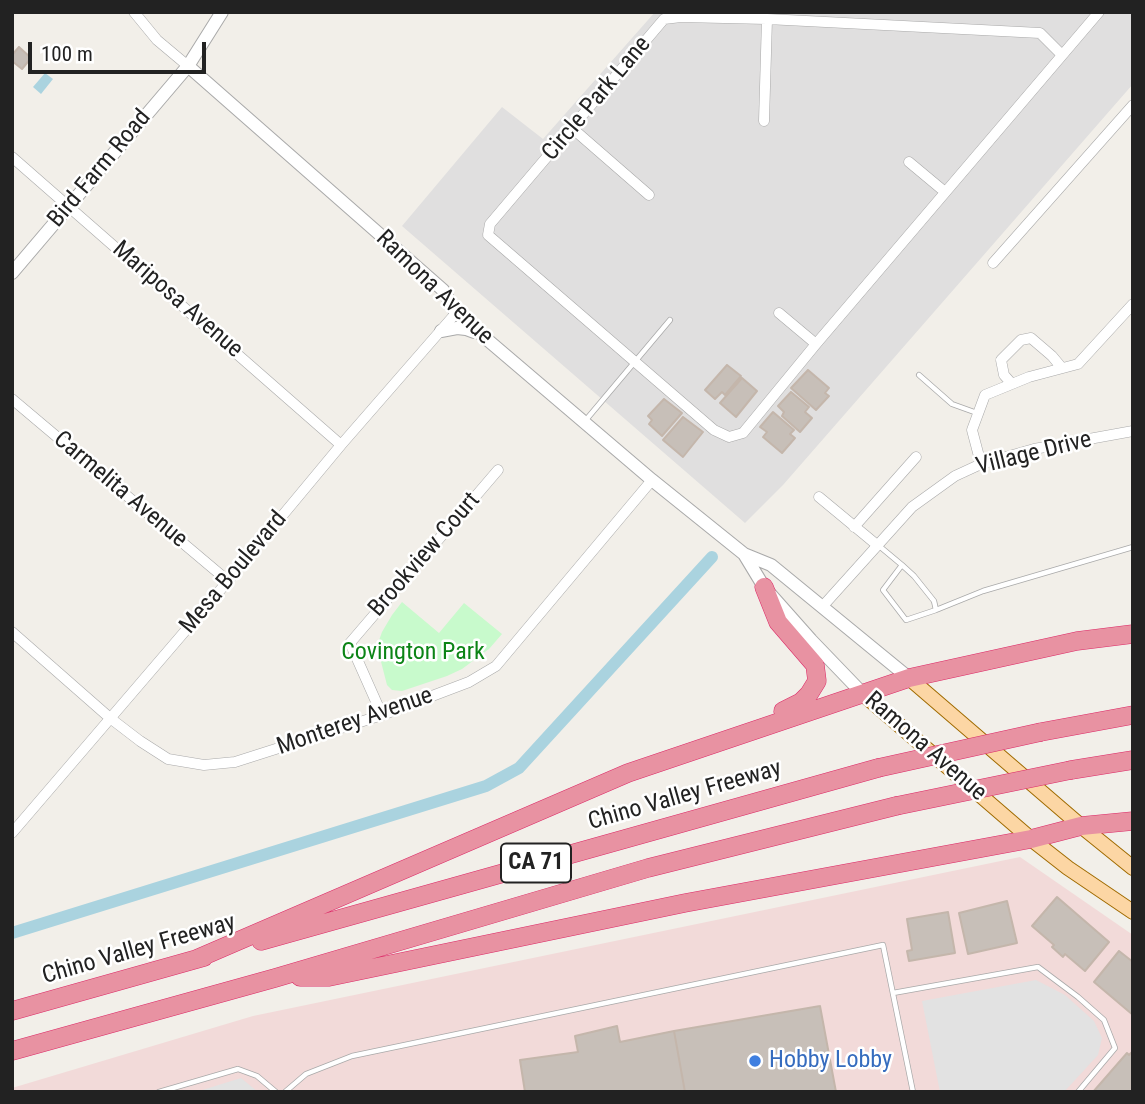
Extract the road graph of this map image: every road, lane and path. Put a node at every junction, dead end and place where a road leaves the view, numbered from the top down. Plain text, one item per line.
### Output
1 (134, 12) edge
2 (222, 12) edge
3 (1099, 12) edge
4 (766, 19) junction
5 (1062, 55) junction
6 (188, 66) junction
7 (1133, 105) edge
8 (764, 121) dead end
9 (572, 128) junction
10 (12, 156) edge
11 (909, 162) dead end
12 (945, 192) junction
13 (649, 195) dead end
14 (69, 205) junction
15 (993, 263) dead end
16 (12, 273) edge
17 (1133, 304) edge
18 (456, 313) junction
19 (779, 313) dead end
20 (670, 320) dead end
21 (441, 331) junction
22 (490, 342) junction
23 (816, 344) junction
24 (634, 362) junction
25 (1062, 368) junction
26 (919, 374) dead end
27 (1012, 384) junction
28 (12, 399) edge
29 (978, 413) junction
30 (584, 421) junction
31 (1133, 431) edge
32 (341, 445) junction
33 (916, 457) dead end
34 (981, 464) junction
35 (498, 470) dead end
36 (652, 480) junction
37 (818, 497) dead end
38 (855, 527) junction
39 (877, 545) junction
40 (1133, 547) edge
41 (744, 554) junction
42 (902, 565) junction
43 (228, 581) junction
44 (764, 587) junction
45 (822, 607) junction
46 (936, 610) junction
47 (12, 632) edge
48 (1133, 634) edge
49 (909, 678) junction
50 (863, 694) junction
51 (382, 715) junction
52 (1133, 715) edge
53 (110, 718) junction
54 (733, 737) junction
55 (1133, 760) edge
56 (1133, 821) edge
57 (1081, 826) junction
58 (12, 833) edge
59 (1031, 839) junction
60 (1133, 869) edge
61 (1133, 912) edge
62 (194, 960) junction
63 (275, 978) junction
64 (893, 993) junction
65 (12, 1012) edge
66 (12, 1051) edge
67 (159, 1092) edge
68 (276, 1092) edge
69 (285, 1092) edge
70 (913, 1092) edge
71 (1078, 1092) edge

1 - 6 street, Ramona Avenue
2 - 6 street, Bird Farm Road
3 - 5 street
4 - 5 street, Circle Park Lane
4 - 8 street
4 - 9 street, Circle Park Lane
5 - 12 street
6 - 14 street, Bird Farm Road
6 - 18 street, Ramona Avenue
7 - 15 street
9 - 13 street
9 - 24 street, Circle Park Lane
10 - 14 street, Mariposa Avenue
11 - 12 street
12 - 23 street
14 - 16 street, Bird Farm Road
14 - 32 street, Mariposa Avenue
17 - 25 street
18 - 21 street, Mesa Boulevard
18 - 22 street, Ramona Avenue
19 - 23 street
20 - 24 lane
21 - 22 street
21 - 32 street, Mesa Boulevard
22 - 30 street, Ramona Avenue
23 - 24 street
24 - 30 lane
25 - 27 street
25 - 27 street
26 - 29 lane
27 - 29 street
28 - 43 street, Carmelita Avenue
29 - 34 street
30 - 36 street, Ramona Avenue
31 - 34 street, Village Drive
32 - 43 street, Mesa Boulevard
33 - 38 street
34 - 39 street, Village Drive
35 - 51 street, Brookview Court
36 - 41 street, Ramona Avenue
36 - 51 street, Monterey Avenue
37 - 38 street
38 - 39 street
39 - 42 lane
39 - 45 street, Village Drive
40 - 46 lane
41 - 44 street, Ramona Avenue
41 - 45 street, Ramona Avenue
42 - 46 lane
42 - 46 lane
43 - 53 street, Mesa Boulevard
44 - 50 street, Ramona Avenue
44 - 54 highway
45 - 49 street, Ramona Avenue
47 - 53 street, Monterey Avenue
48 - 49 highway
49 - 50 highway
49 - 57 main road, Ramona Avenue
50 - 54 highway
50 - 59 main road, Ramona Avenue
51 - 53 street, Monterey Avenue
52 - 62 highway, Chino Valley Freeway / CA 71, bridge
53 - 58 street, Mesa Boulevard
54 - 62 highway
55 - 63 highway, CA 71, bridge
56 - 57 highway
57 - 59 highway
57 - 60 main road, Ramona Avenue
59 - 61 main road, Ramona Avenue
59 - 63 highway
62 - 65 highway, Chino Valley Freeway / CA 71
63 - 66 highway, CA 71
64 - 69 lane
64 - 70 lane
64 - 71 lane
67 - 68 lane

